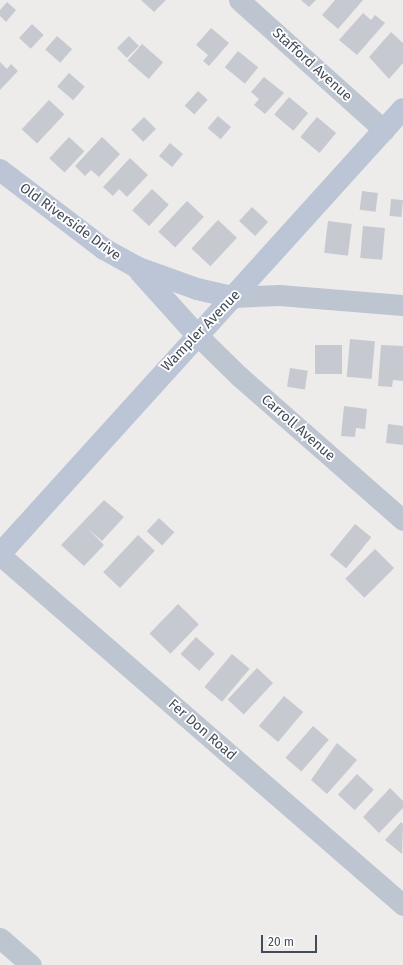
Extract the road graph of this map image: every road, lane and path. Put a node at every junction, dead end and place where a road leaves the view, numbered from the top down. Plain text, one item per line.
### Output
1 (240, 0) edge
2 (403, 109) edge
3 (384, 130) junction
4 (0, 170) edge
5 (136, 267) junction
6 (233, 297) junction
7 (403, 305) edge
8 (196, 334) junction
9 (403, 520) edge
10 (0, 555) edge
11 (403, 905) edge
12 (0, 938) edge
13 (31, 965) edge

1 - 3 street, Stafford Avenue
2 - 3 street, Wampler Avenue
3 - 6 street, Wampler Avenue
4 - 5 street, Old Riverside Drive
5 - 6 street, Old Riverside Drive
5 - 8 street
6 - 7 street, Old Riverside Drive
6 - 8 street, Wampler Avenue
8 - 9 street, Carroll Avenue
8 - 10 street, Wampler Avenue
10 - 11 street, Fer Don Road
12 - 13 street

